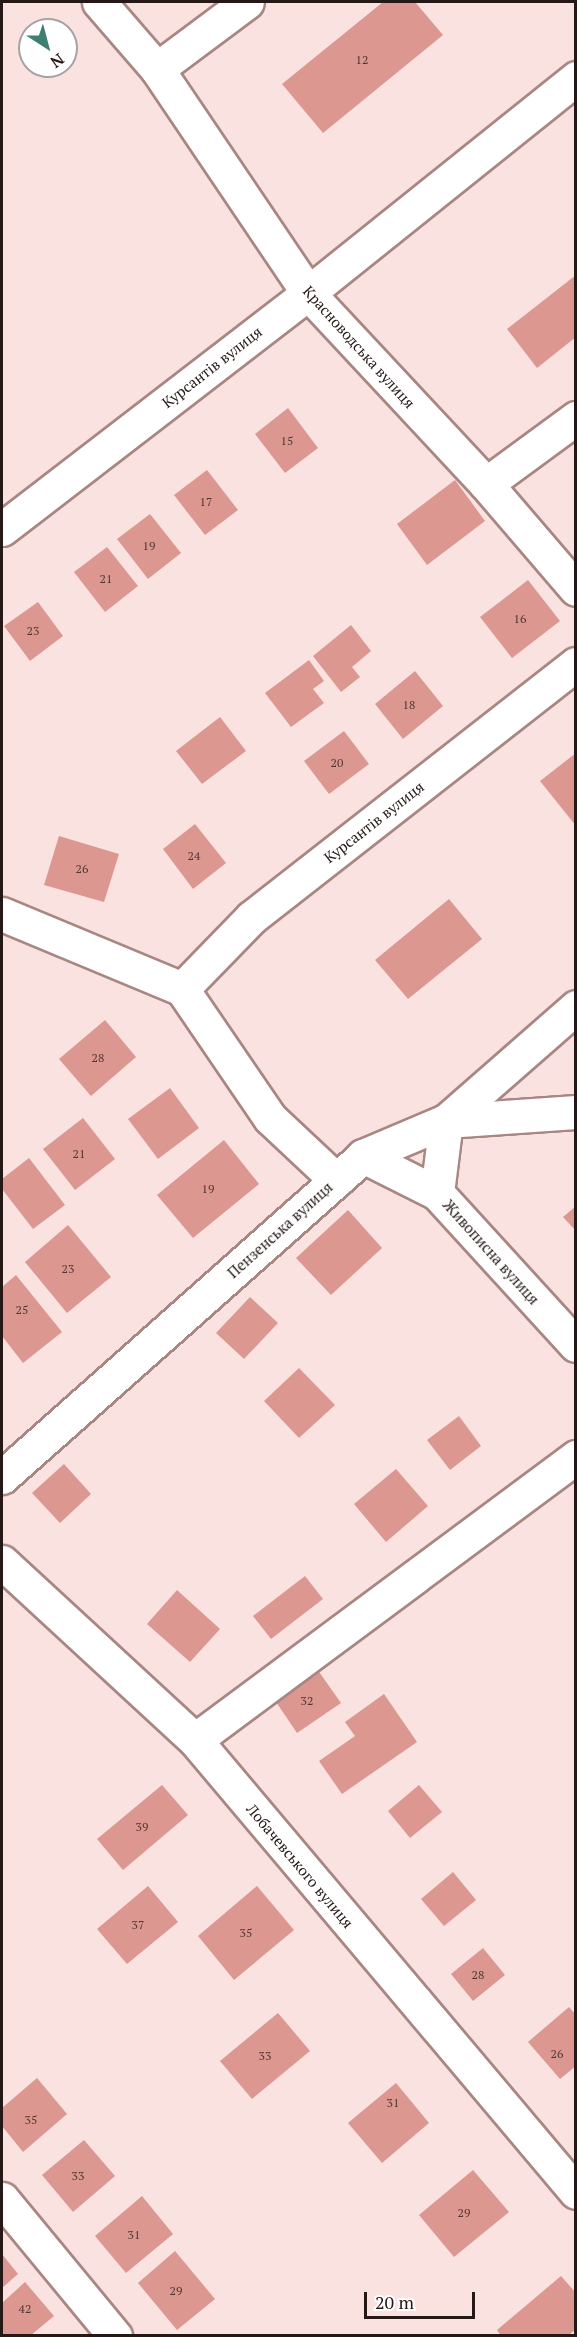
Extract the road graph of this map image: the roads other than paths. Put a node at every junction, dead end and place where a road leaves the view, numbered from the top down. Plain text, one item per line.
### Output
1 (99, 2) edge
2 (247, 2) edge
3 (157, 69) junction
4 (576, 78) edge
5 (308, 293) junction
6 (576, 418) edge
7 (486, 484) junction
8 (2, 529) edge
9 (576, 589) edge
10 (576, 664) edge
11 (2, 914) edge
12 (182, 989) junction
13 (576, 1007) edge
14 (576, 1112) edge
15 (446, 1121) junction
16 (363, 1156) junction
17 (336, 1180) junction
18 (437, 1193) junction
19 (576, 1345) edge
20 (576, 1457) edge
21 (2, 1477) edge
22 (2, 1562) edge
23 (195, 1740) junction
24 (576, 2192) edge
25 (2, 2199) edge
26 (114, 2336) edge

1 - 3 street, Красноводська вулиця
2 - 3 street
3 - 5 street, Красноводська вулиця
4 - 5 street, Курсантів вулиця
5 - 7 street, Красноводська вулиця
5 - 8 street, Курсантів вулиця
6 - 7 street
7 - 9 street, Красноводська вулиця
10 - 12 street, Курсантів вулиця
11 - 12 street
12 - 17 street
13 - 15 street, Пензенська вулиця
14 - 15 street
15 - 16 street, Пензенська вулиця
15 - 18 street
16 - 17 street, Пензенська вулиця
16 - 18 street, Живописна вулиця
17 - 21 street, Пензенська вулиця
18 - 19 street, Живописна вулиця
20 - 23 street
22 - 23 street, Лобачевського вулиця
23 - 24 street, Лобачевського вулиця
25 - 26 street

